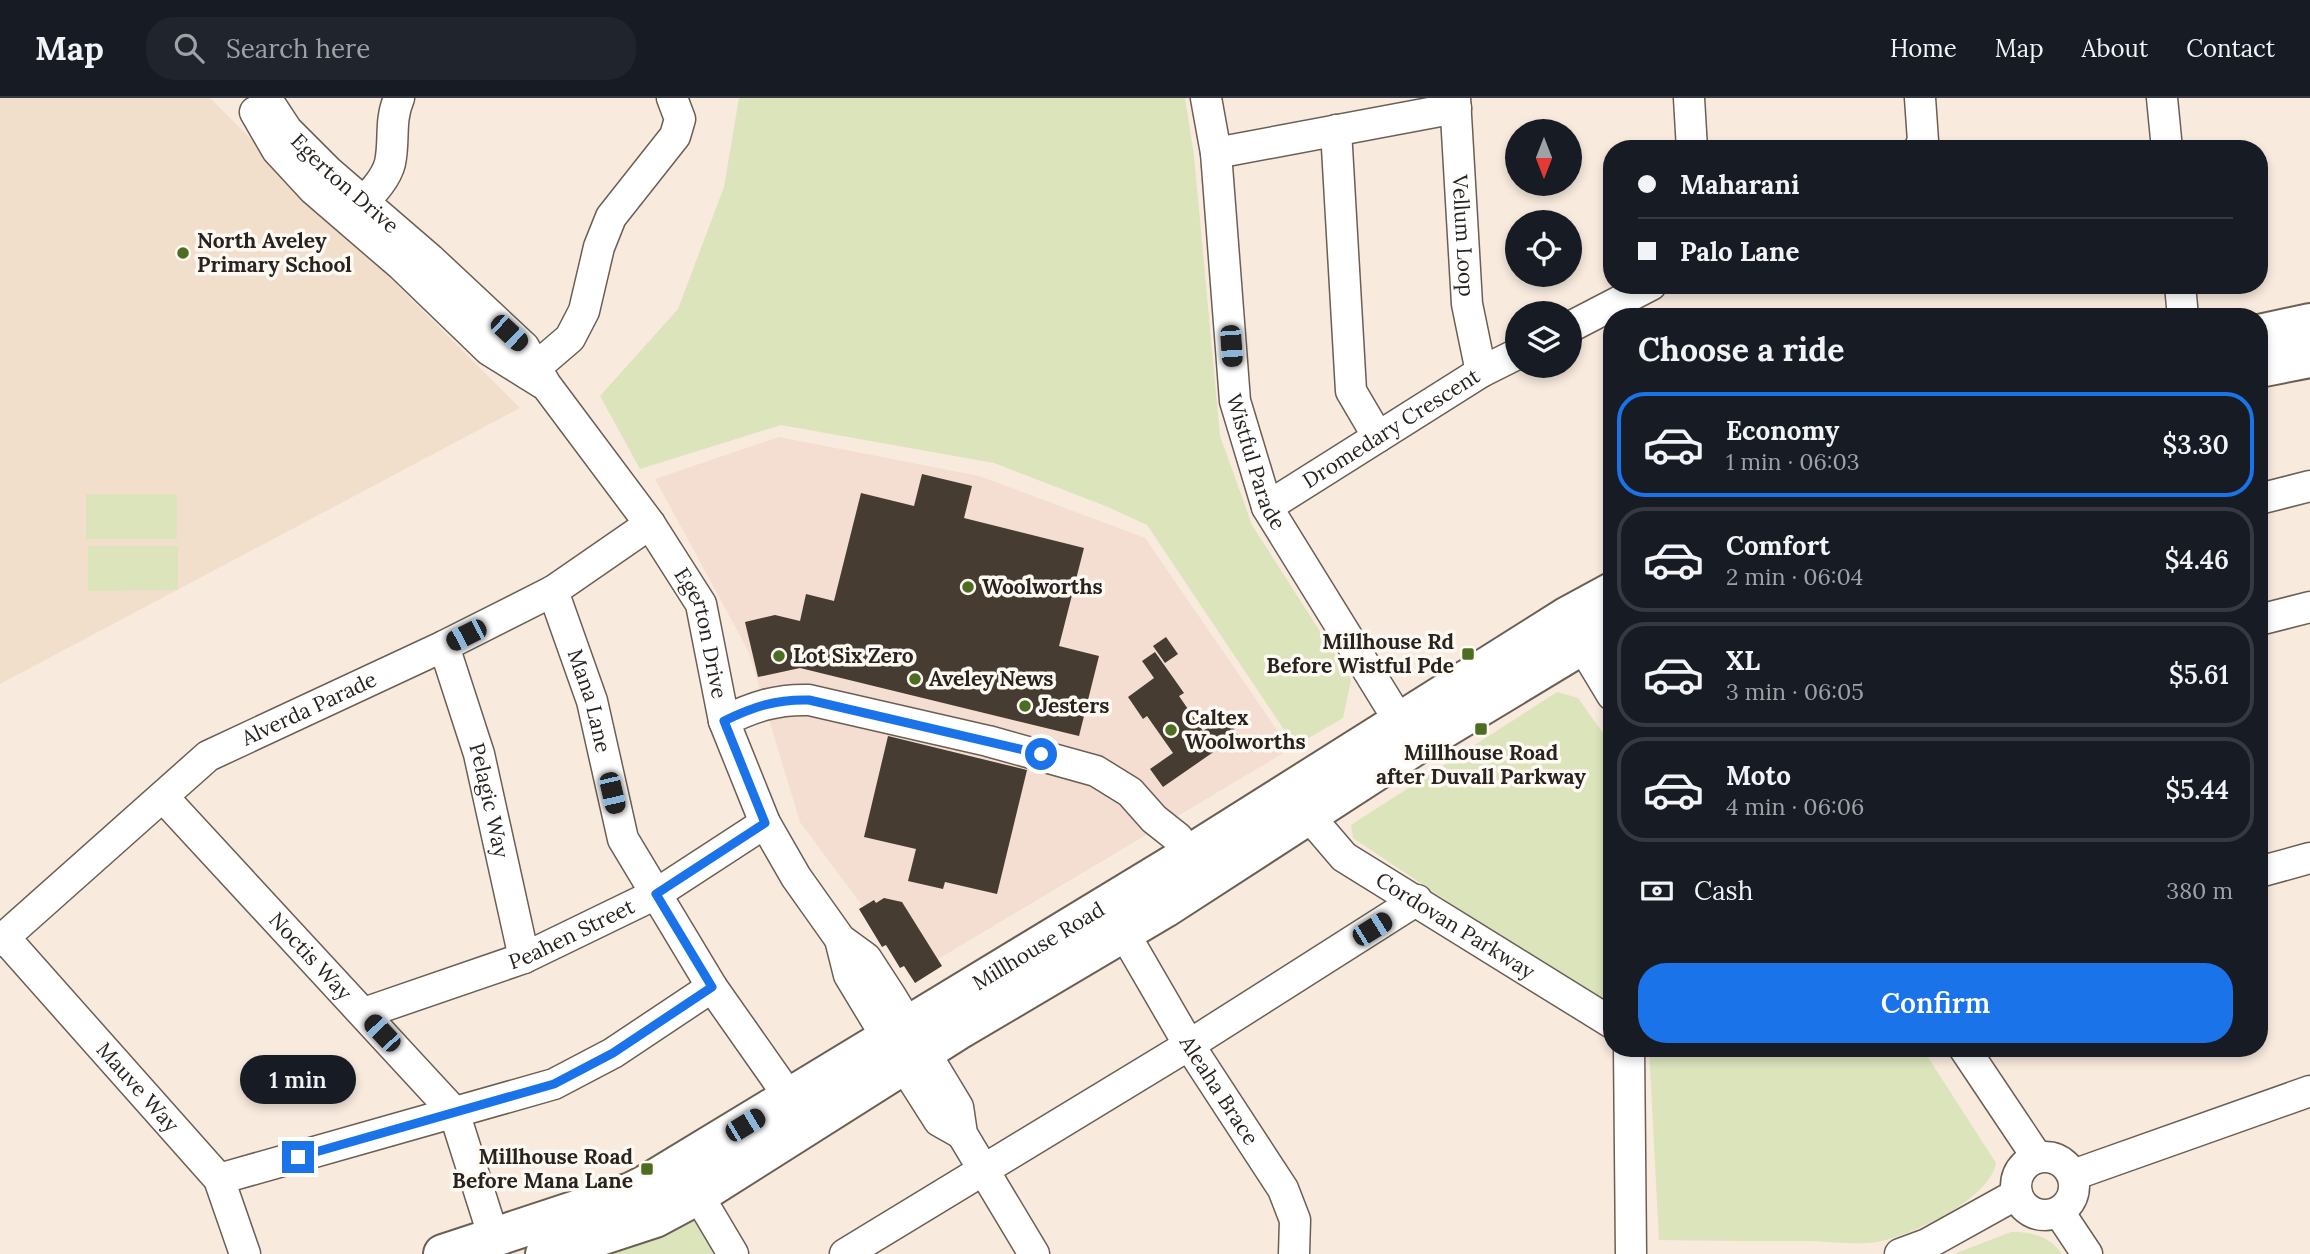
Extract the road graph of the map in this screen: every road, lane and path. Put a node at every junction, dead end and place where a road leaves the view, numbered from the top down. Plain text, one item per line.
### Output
1 (246, 98) edge
2 (266, 98) edge
3 (399, 98) edge
4 (672, 98) edge
5 (1206, 98) edge
6 (1689, 98) edge
7 (1920, 98) edge
8 (2162, 98) edge
9 (1456, 103) edge
10 (1336, 130) junction
11 (1691, 140) edge
12 (1923, 140) edge
13 (2166, 140) edge
14 (1216, 153) junction
15 (356, 210) junction
16 (1634, 294) edge
17 (1607, 308) edge
18 (1603, 310) edge
19 (1582, 321) edge
20 (2310, 323) edge
21 (2268, 332) edge
22 (2310, 358) edge
23 (1505, 360) edge
24 (2268, 366) edge
25 (1481, 372) junction
26 (536, 375) junction
27 (1378, 437) junction
28 (2310, 486) edge
29 (2268, 497) edge
30 (1267, 507) junction
31 (650, 524) junction
32 (553, 591) junction
33 (1603, 605) edge
34 (2310, 607) edge
35 (2268, 618) edge
36 (1586, 629) edge
37 (444, 646) junction
38 (1603, 672) edge
39 (724, 721) junction
40 (1408, 735) junction
41 (163, 797) junction
42 (1308, 816) junction
43 (765, 823) junction
44 (1275, 837) junction
45 (2310, 858) edge
46 (1182, 860) junction
47 (2268, 870) edge
48 (656, 894) junction
49 (1417, 900) junction
50 (1140, 924) junction
51 (2, 939) edge
52 (524, 958) junction
53 (712, 987) junction
54 (364, 1013) junction
55 (1603, 1017) edge
56 (1189, 1045) junction
57 (906, 1046) junction
58 (1629, 1057) edge
59 (1970, 1057) edge
60 (2310, 1091) edge
61 (790, 1098) junction
62 (454, 1112) junction
63 (2037, 1157) junction
64 (984, 1169) junction
65 (2073, 1175) junction
66 (219, 1179) junction
67 (2017, 1194) junction
68 (698, 1195) junction
69 (2059, 1212) junction
70 (494, 1238) junction
71 (245, 1254) edge
72 (443, 1254) edge
73 (545, 1254) edge
74 (733, 1254) edge
75 (845, 1254) edge
76 (1034, 1254) edge
77 (1294, 1254) edge
78 (1631, 1254) edge
79 (1900, 1254) edge
80 (2087, 1254) edge

1 - 15 street, Egerton Drive
2 - 15 street, Egerton Drive
3 - 15 street
4 - 26 street
5 - 14 street, Wistful Parade
6 - 11 street
7 - 12 street
8 - 13 street
9 - 10 street
9 - 25 street, Vellum Loop
10 - 14 street
10 - 27 street
14 - 30 street, Wistful Parade
15 - 26 street, Egerton Drive
16 - 17 street
18 - 19 street
20 - 21 main road
22 - 24 main road
23 - 25 street, Dromedary Crescent
25 - 27 street, Dromedary Crescent
26 - 31 street, Egerton Drive
27 - 30 street, Dromedary Crescent
28 - 29 street
30 - 40 street, Wistful Parade
31 - 32 street, Alverda Parade
31 - 39 street, Egerton Drive
32 - 37 street, Alverda Parade
32 - 48 street, Mana Lane
33 - 36 main road, Millhouse Road
34 - 35 street
36 - 38 street
36 - 40 main road, Millhouse Road
37 - 41 street, Alverda Parade
37 - 52 street, Pelagic Way
39 - 43 street, Egerton Drive
39 - 46 street
40 - 42 main road, Millhouse Road
40 - 46 main road, Millhouse Road
41 - 51 street, Alverda Parade
41 - 54 street, Noctis Way
42 - 44 main road, Millhouse Road
42 - 49 street, Cordovan Parkway
43 - 48 street, Peahen Street
43 - 57 street, Egerton Drive
44 - 46 street
44 - 50 main road, Millhouse Road
45 - 47 street
46 - 50 street
46 - 57 main road, Millhouse Road
48 - 52 street, Peahen Street
48 - 53 street, Mana Lane
49 - 55 street, Cordovan Parkway
49 - 56 street
50 - 56 street, Aleaha Brace
50 - 57 main road, Millhouse Road
51 - 66 street, Mauve Way
52 - 54 street, Peahen Street
53 - 61 street, Mana Lane
53 - 62 street
54 - 62 street, Noctis Way
56 - 64 street
56 - 77 street, Aleaha Brace
57 - 61 main road, Millhouse Road
57 - 64 street, Egerton Drive
57 - 68 main road, Millhouse Road
58 - 78 street
59 - 63 street
60 - 65 street
61 - 70 main road, Millhouse Road
62 - 66 street
62 - 70 street, Noctis Way
63 - 65 street
63 - 67 street
64 - 75 street
64 - 76 street, Egerton Drive
65 - 69 street
66 - 71 street, Mauve Way
67 - 69 street
67 - 79 street
68 - 73 main road, Millhouse Road
68 - 74 street
69 - 80 street
70 - 72 main road, Millhouse Road

